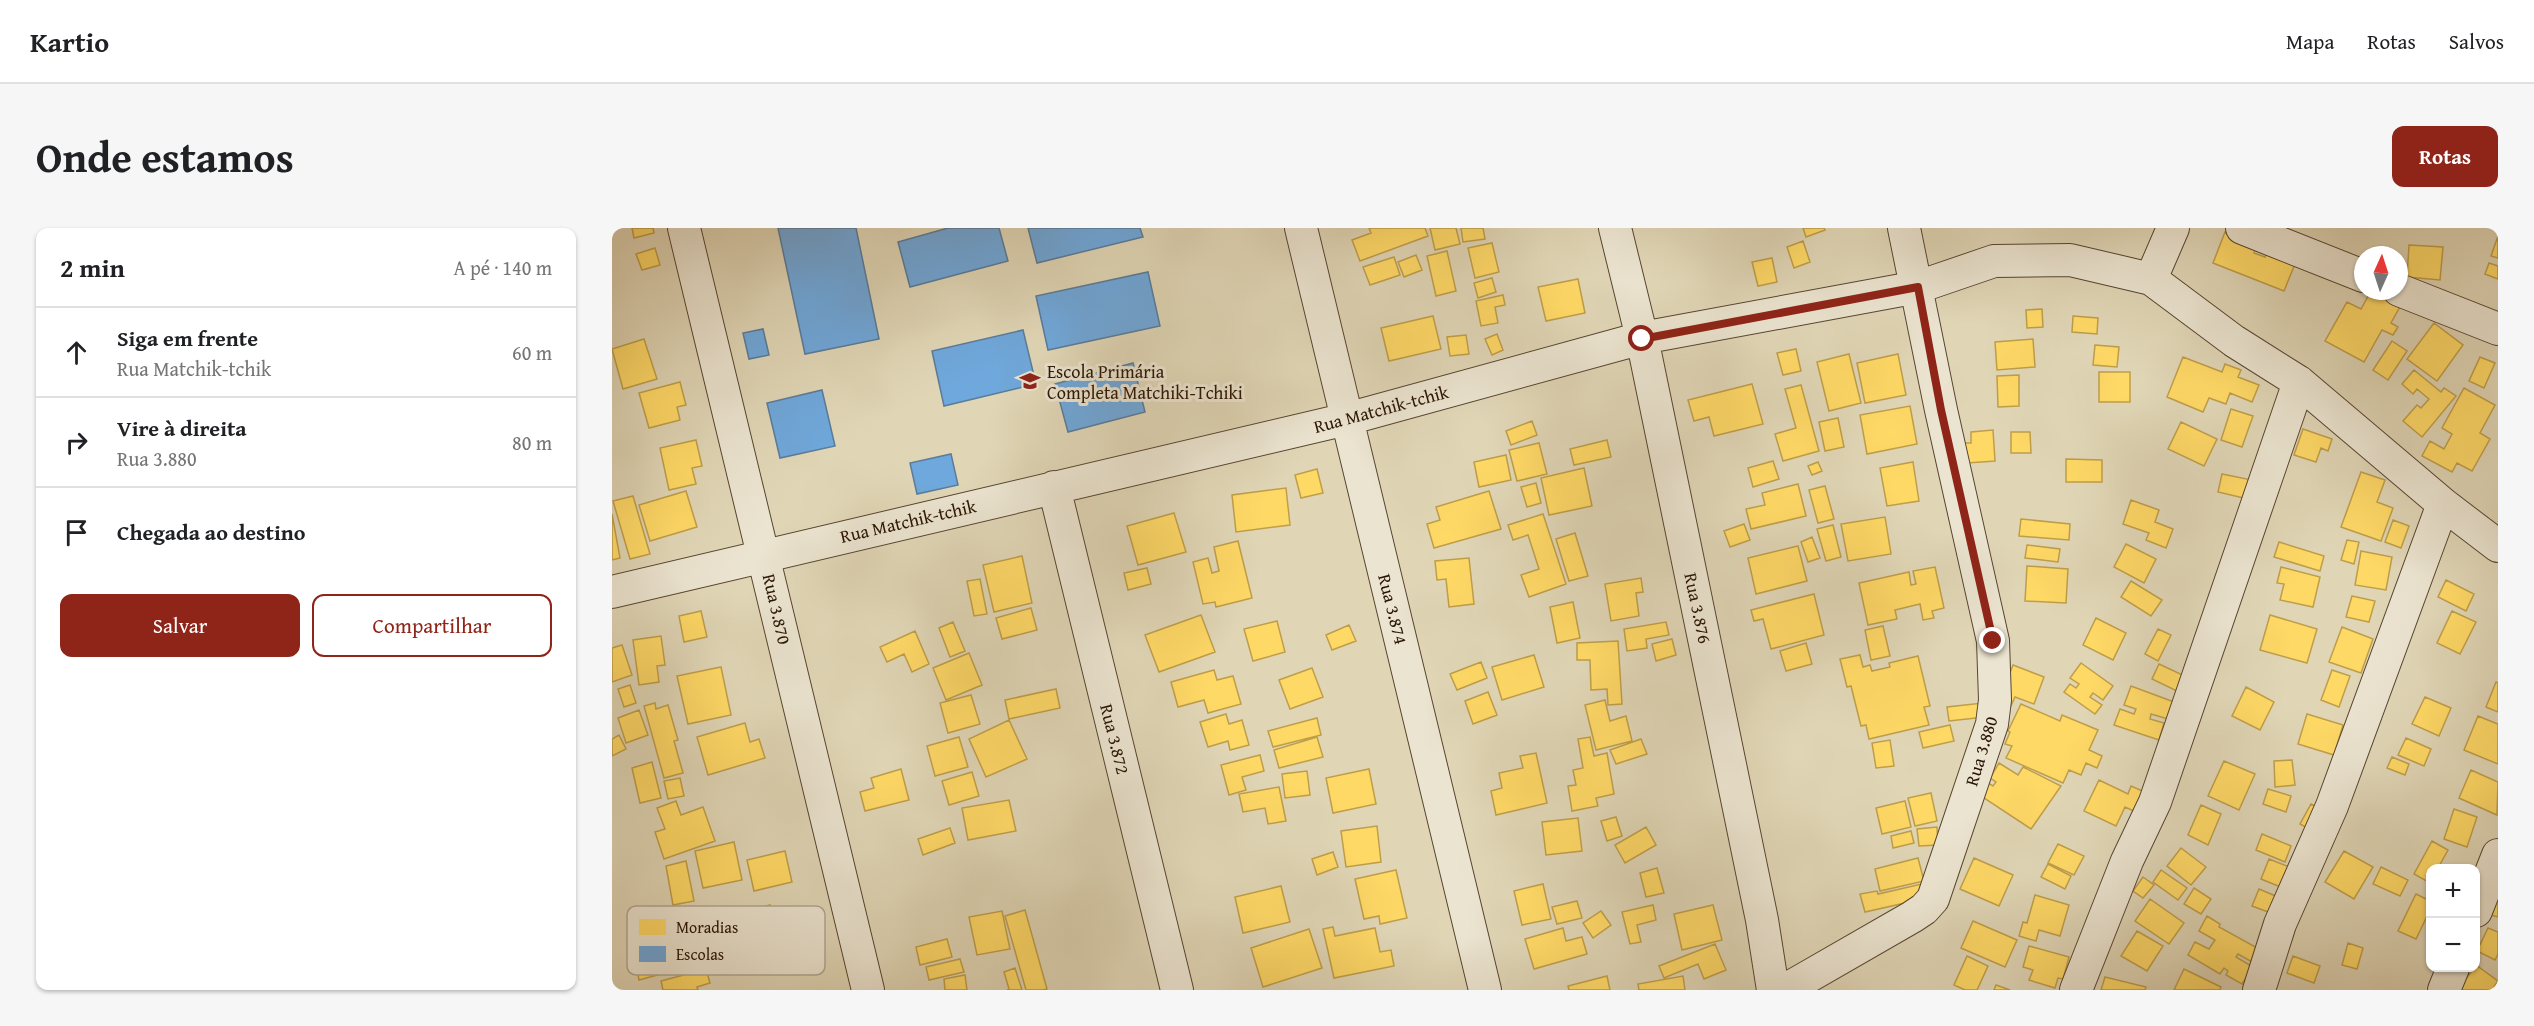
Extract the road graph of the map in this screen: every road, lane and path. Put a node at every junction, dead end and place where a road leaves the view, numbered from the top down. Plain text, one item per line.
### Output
1 (684, 228) edge
2 (1301, 228) edge
3 (1615, 228) edge
4 (1904, 228) edge
5 (2173, 228) edge
6 (2242, 228) edge
7 (2354, 272) edge
8 (2151, 279) junction
9 (1918, 287) junction
10 (2408, 294) edge
11 (2498, 329) edge
12 (1642, 339) junction
13 (2299, 382) junction
14 (1347, 419) junction
15 (1054, 487) junction
16 (2444, 504) junction
17 (2498, 546) edge
18 (764, 555) junction
19 (612, 592) edge
20 (2498, 855) edge
21 (2480, 899) edge
22 (2451, 972) edge
23 (868, 990) edge
24 (1177, 990) edge
25 (1485, 990) edge
26 (1773, 990) edge
27 (1785, 990) edge
28 (2076, 990) edge
29 (2259, 990) edge
30 (2444, 990) edge

1 - 18 street, Rua 3.870
2 - 14 street, Rua 3.874
3 - 12 street, Rua 3.876
4 - 9 street, Rua 3.880
5 - 8 street
6 - 7 street
8 - 9 street, Rua Matchik-tchik
8 - 13 street
9 - 12 street, Rua Matchik-tchik
9 - 27 street, Rua 3.880
10 - 11 street
12 - 14 street, Rua Matchik-tchik
12 - 26 street, Rua 3.876
13 - 16 street
13 - 28 street
14 - 15 street, Rua Matchik-tchik
14 - 25 street, Rua 3.874
15 - 18 street, Rua Matchik-tchik
15 - 24 street, Rua 3.872
16 - 17 street
16 - 29 street
18 - 19 street, Rua Matchik-tchik
18 - 23 street, Rua 3.870
20 - 21 street
22 - 30 street

